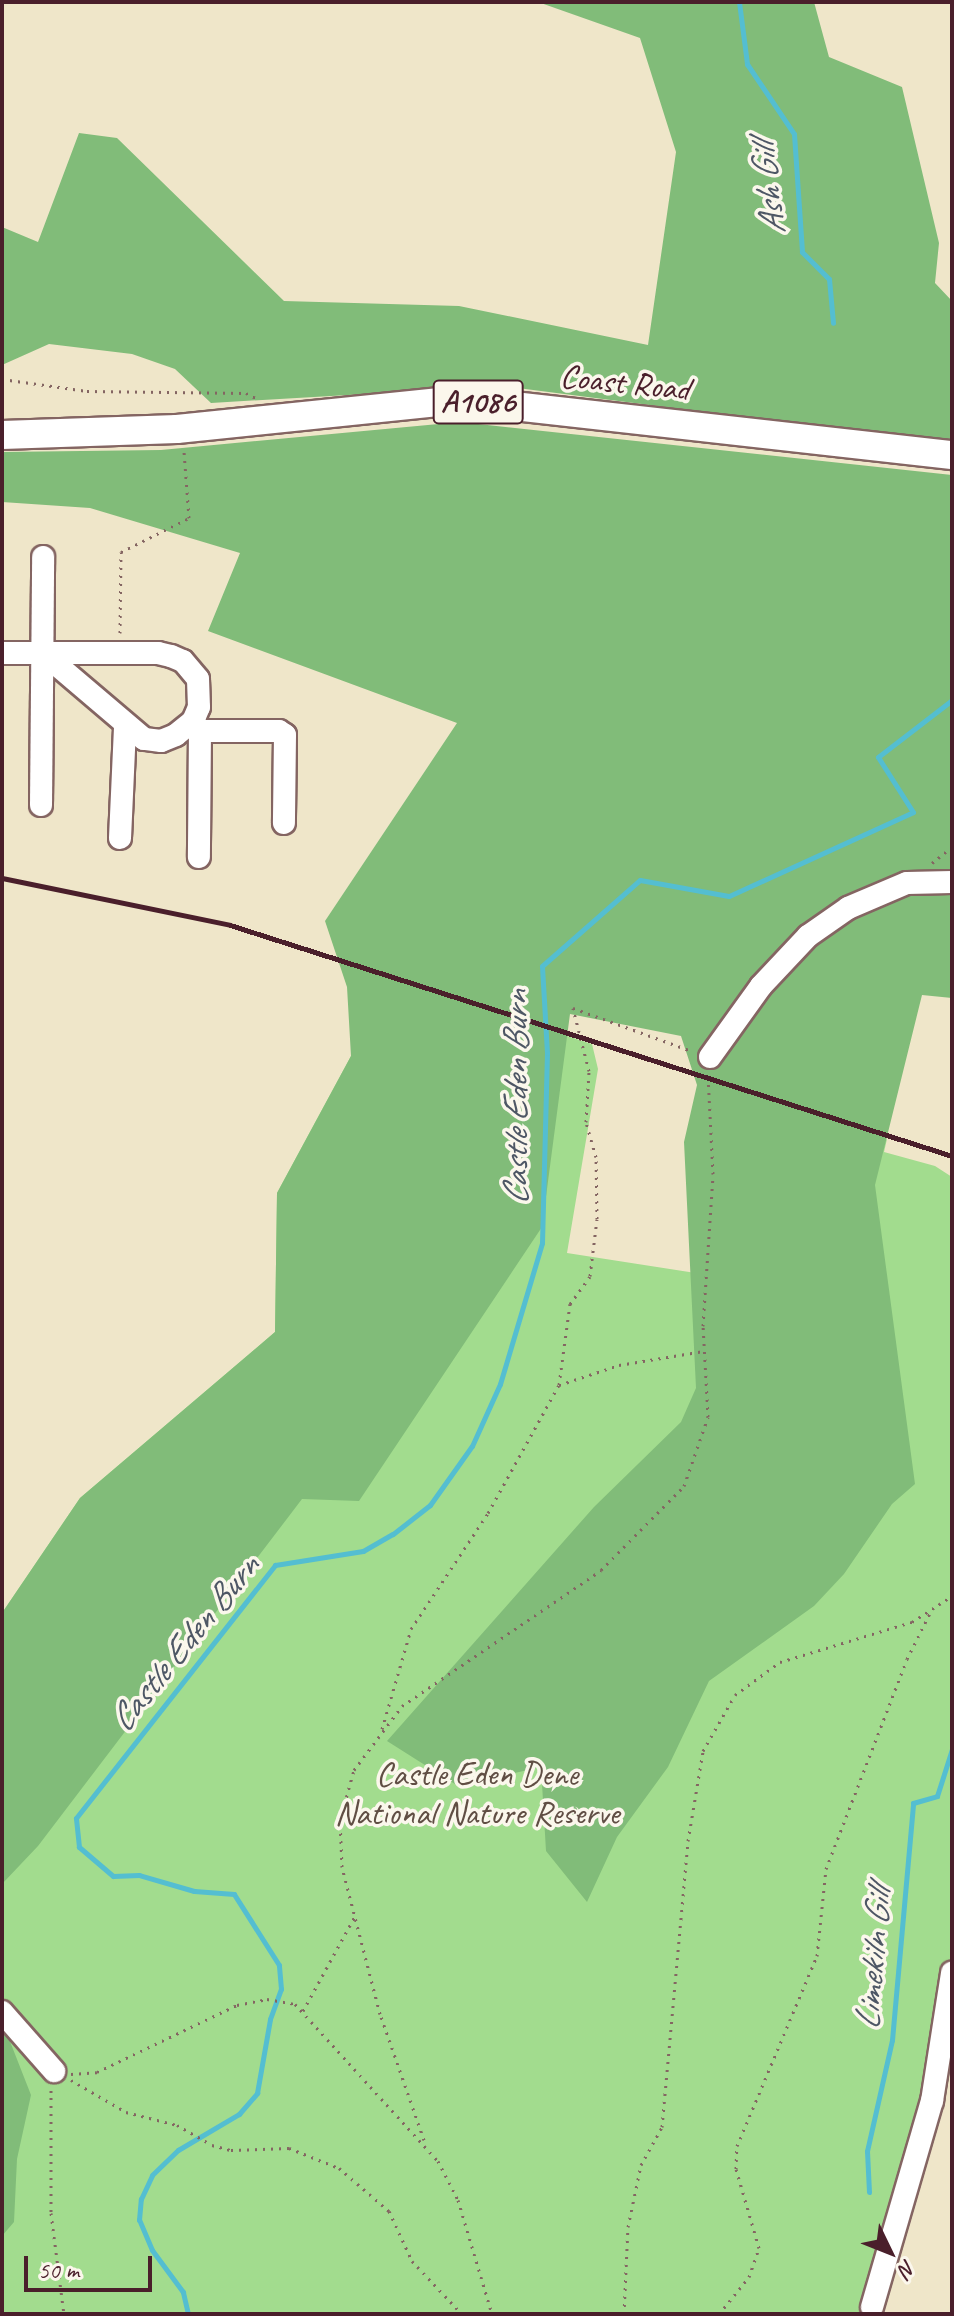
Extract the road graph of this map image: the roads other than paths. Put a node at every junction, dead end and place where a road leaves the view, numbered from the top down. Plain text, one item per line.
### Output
1 (2, 435) edge
2 (952, 455) edge
3 (43, 557) dead end
4 (2, 653) edge
5 (43, 653) junction
6 (125, 726) junction
7 (197, 726) junction
8 (41, 805) dead end
9 (284, 823) dead end
10 (120, 838) dead end
11 (199, 857) dead end
12 (952, 882) edge
13 (710, 1057) road end
14 (952, 1973) edge
15 (2, 2012) edge
16 (54, 2071) road end
17 (872, 2307) dead end

1 - 2 main road, Coast Road / A1086
3 - 5 street
4 - 5 street
5 - 6 street
5 - 7 street
5 - 8 street
6 - 7 street
6 - 10 street
7 - 9 street
7 - 11 street
12 - 13 street
14 - 17 street
15 - 16 street

